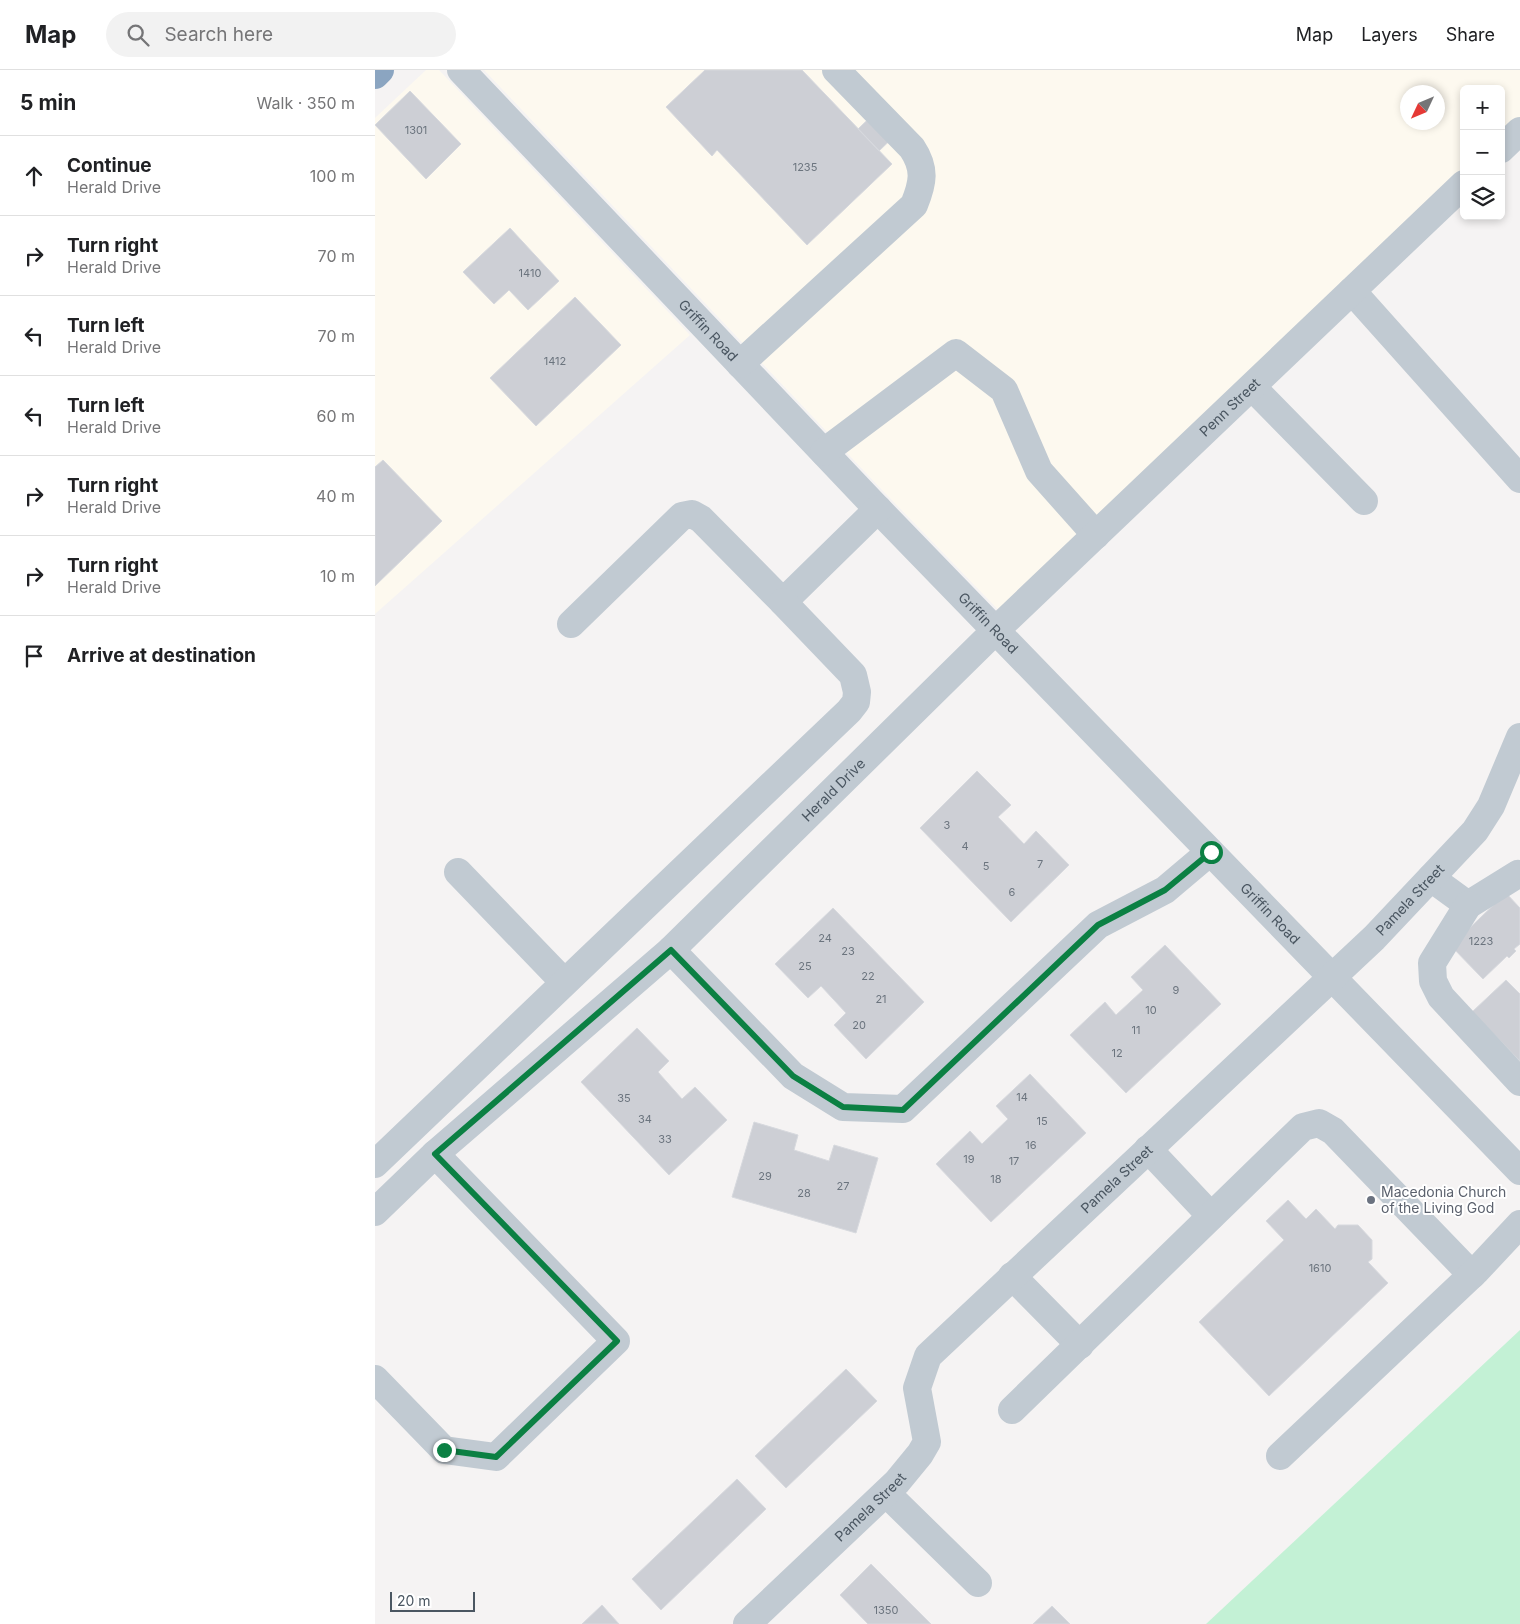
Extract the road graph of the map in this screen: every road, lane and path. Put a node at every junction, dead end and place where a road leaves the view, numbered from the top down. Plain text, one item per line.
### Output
1 (380, 70) edge
2 (461, 70) edge
3 (836, 70) edge
4 (375, 75) edge
5 (1520, 131) edge
6 (1505, 145) edge
7 (1460, 188) edge
8 (1352, 291) junction
9 (740, 364) junction
10 (1251, 387) junction
11 (823, 452) junction
12 (1520, 479) edge
13 (1364, 502) dead end
14 (878, 509) junction
15 (1096, 535) junction
16 (783, 602) junction
17 (571, 624) dead end
18 (996, 630) junction
19 (1520, 737) edge
20 (1211, 852) junction
21 (458, 872) dead end
22 (1520, 875) edge
23 (1431, 878) junction
24 (1468, 905) junction
25 (671, 950) junction
26 (1331, 977) junction
27 (564, 982) junction
28 (1520, 1082) edge
29 (1148, 1149) junction
30 (435, 1154) junction
31 (375, 1164) edge
32 (1520, 1171) edge
33 (375, 1212) edge
34 (1211, 1216) junction
35 (1520, 1224) edge
36 (1472, 1275) junction
37 (1013, 1276) junction
38 (1079, 1345) junction
39 (375, 1379) edge
40 (1012, 1410) dead end
41 (1280, 1456) dead end
42 (886, 1493) junction
43 (978, 1583) dead end
44 (747, 1624) edge

1 - 4 highway
2 - 9 street, Griffin Road
3 - 9 street
5 - 6 street
7 - 8 street, Penn Street
8 - 10 street, Penn Street
8 - 12 street
9 - 11 street, Griffin Road
10 - 13 street
10 - 15 street, Penn Street
11 - 14 street, Griffin Road
11 - 15 street
14 - 16 street
14 - 18 street, Griffin Road
15 - 18 street, Penn Street
16 - 17 street
16 - 27 street
18 - 20 street, Griffin Road
18 - 25 street, Herald Drive
19 - 23 street, Pamela Street
20 - 25 street
20 - 26 street, Griffin Road
21 - 27 street
22 - 24 street
23 - 24 street
23 - 26 street, Pamela Street
24 - 28 street
25 - 30 street, Herald Drive
26 - 29 street, Pamela Street
26 - 32 street, Griffin Road
27 - 31 street
29 - 34 street
29 - 37 street, Pamela Street
30 - 33 street, Herald Drive
30 - 39 street
34 - 36 street
34 - 38 street
35 - 36 street
36 - 41 street
37 - 38 street
37 - 42 street, Pamela Street
38 - 40 street
42 - 43 street
42 - 44 street, Pamela Street

